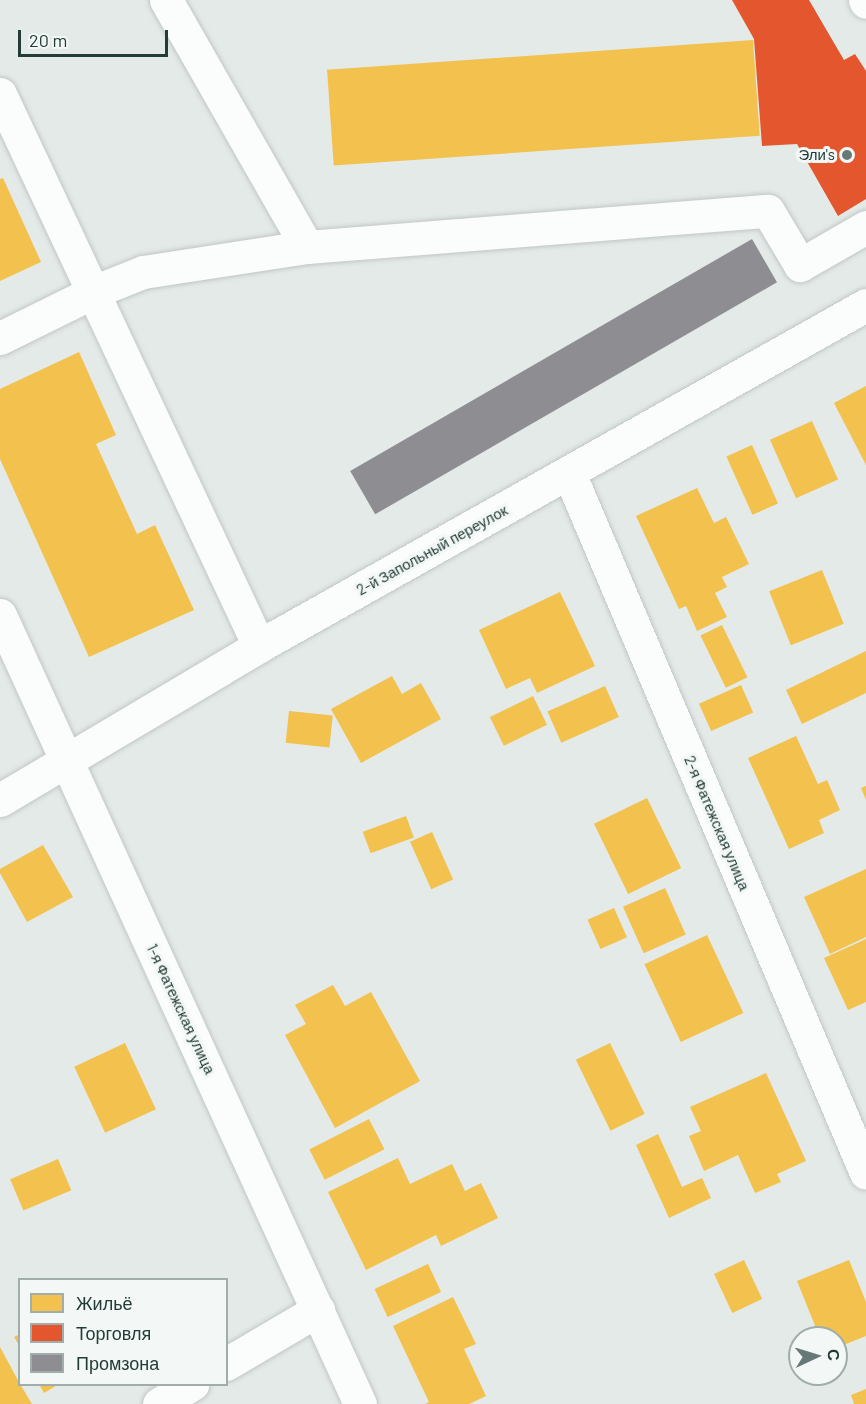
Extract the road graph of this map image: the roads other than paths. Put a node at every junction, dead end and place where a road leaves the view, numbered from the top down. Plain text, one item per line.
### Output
1 (166, 0) edge
2 (0, 94) edge
3 (866, 227) edge
4 (307, 247) junction
5 (93, 292) junction
6 (866, 305) edge
7 (0, 338) edge
8 (569, 473) junction
9 (0, 615) edge
10 (259, 646) junction
11 (67, 762) junction
12 (0, 800) edge
13 (866, 1173) edge
14 (318, 1310) junction
15 (228, 1363) edge
16 (189, 1386) edge
17 (159, 1404) edge
18 (360, 1404) edge

1 - 4 street
2 - 5 street
3 - 4 street
4 - 5 street
5 - 7 street
5 - 10 street
6 - 8 street, 2-й Запольный переулок
8 - 10 street, 2-й Запольный переулок
8 - 13 street, 2-я Фатежская улица
9 - 11 street, 1-я Фатежская улица
10 - 11 street, 2-й Запольный переулок
11 - 12 street, 2-й Запольный переулок
11 - 14 street, 1-я Фатежская улица
14 - 15 street
14 - 18 street, 1-я Фатежская улица
16 - 17 street

